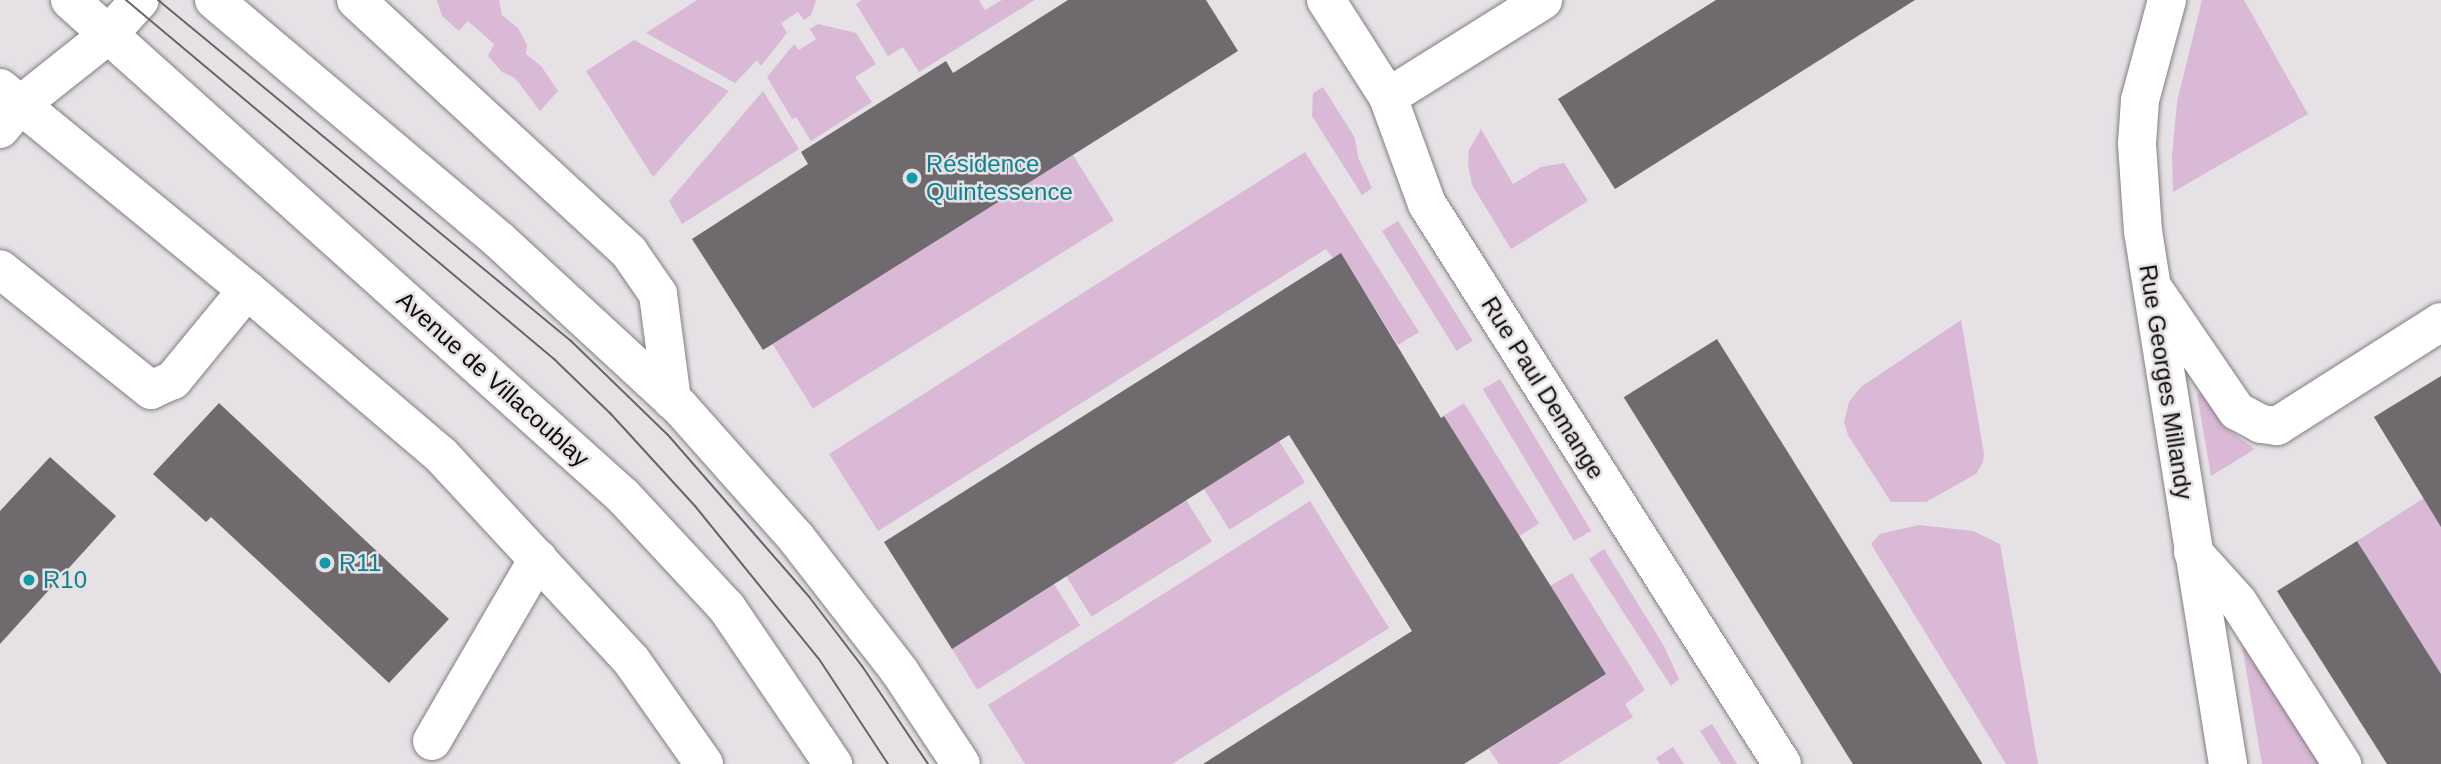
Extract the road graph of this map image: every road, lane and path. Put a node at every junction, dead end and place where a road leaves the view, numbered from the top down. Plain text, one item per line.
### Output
1 (70, 0) edge
2 (140, 0) edge
3 (214, 0) edge
4 (356, 0) edge
5 (1326, 0) edge
6 (1543, 0) edge
7 (2167, 0) edge
8 (108, 35) junction
9 (1388, 97) junction
10 (7, 107) edge
11 (0, 269) edge
12 (2149, 282) junction
13 (247, 290) junction
14 (2441, 322) edge
15 (672, 400) junction
16 (2193, 552) junction
17 (538, 559) junction
18 (432, 741) dead end
19 (704, 764) edge
20 (832, 764) edge
21 (961, 764) edge
22 (1782, 764) edge
23 (2228, 764) edge
24 (2342, 764) edge

1 - 8 street, Avenue de Villacoublay
2 - 8 street
3 - 15 street
4 - 15 street
5 - 9 street, Rue Paul Demange
6 - 9 street
7 - 12 street, Rue Georges Millandy
8 - 10 street
8 - 20 street, Avenue de Villacoublay
9 - 22 street, Rue Paul Demange
10 - 13 street
11 - 13 street
12 - 14 street
12 - 16 street, Rue Georges Millandy
13 - 17 street
15 - 21 street
16 - 23 street, Rue Georges Millandy
16 - 24 street
17 - 18 street
17 - 19 street

